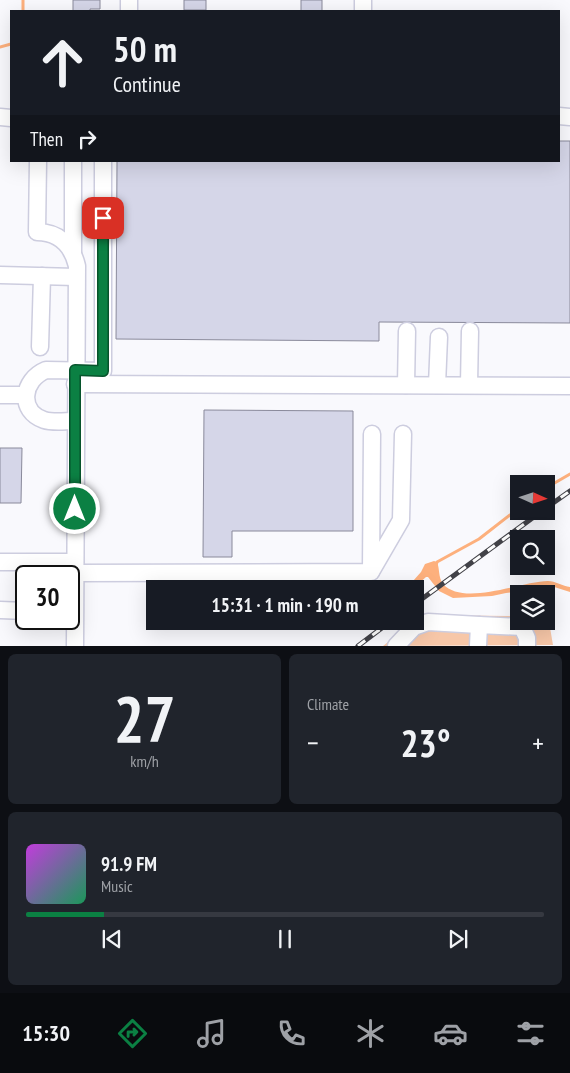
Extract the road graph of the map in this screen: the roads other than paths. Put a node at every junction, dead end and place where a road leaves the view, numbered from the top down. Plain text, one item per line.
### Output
1 (38, 162) edge
2 (73, 162) edge
3 (103, 162) edge
4 (73, 254) junction
5 (0, 276) edge
6 (42, 276) junction
7 (76, 277) junction
8 (407, 331) dead end
9 (470, 331) dead end
10 (439, 337) dead end
11 (40, 347) dead end
12 (75, 383) junction
13 (406, 385) junction
14 (438, 385) junction
15 (469, 385) junction
16 (570, 386) edge
17 (0, 395) edge
18 (26, 395) junction
19 (75, 421) junction
20 (372, 434) dead end
21 (403, 434) dead end
22 (0, 562) edge
23 (45, 565) edge
24 (75, 565) edge
25 (80, 567) edge
26 (370, 572) junction
27 (0, 610) edge
28 (15, 610) edge
29 (479, 625) junction
30 (74, 630) edge
31 (75, 646) edge
32 (396, 646) edge
33 (478, 646) edge
34 (527, 646) edge

1 - 4 street
2 - 4 street
3 - 12 street
4 - 7 street
5 - 6 street
6 - 7 street
6 - 11 street
7 - 12 street
8 - 13 street
9 - 15 street
10 - 14 street
12 - 13 street
12 - 18 street
12 - 19 street
13 - 14 street
14 - 15 street
15 - 16 street
17 - 18 street
18 - 19 street
19 - 24 street
20 - 26 street
21 - 26 street
22 - 23 street
25 - 26 street
27 - 28 street
29 - 32 street
29 - 33 street
29 - 34 street
30 - 31 street

